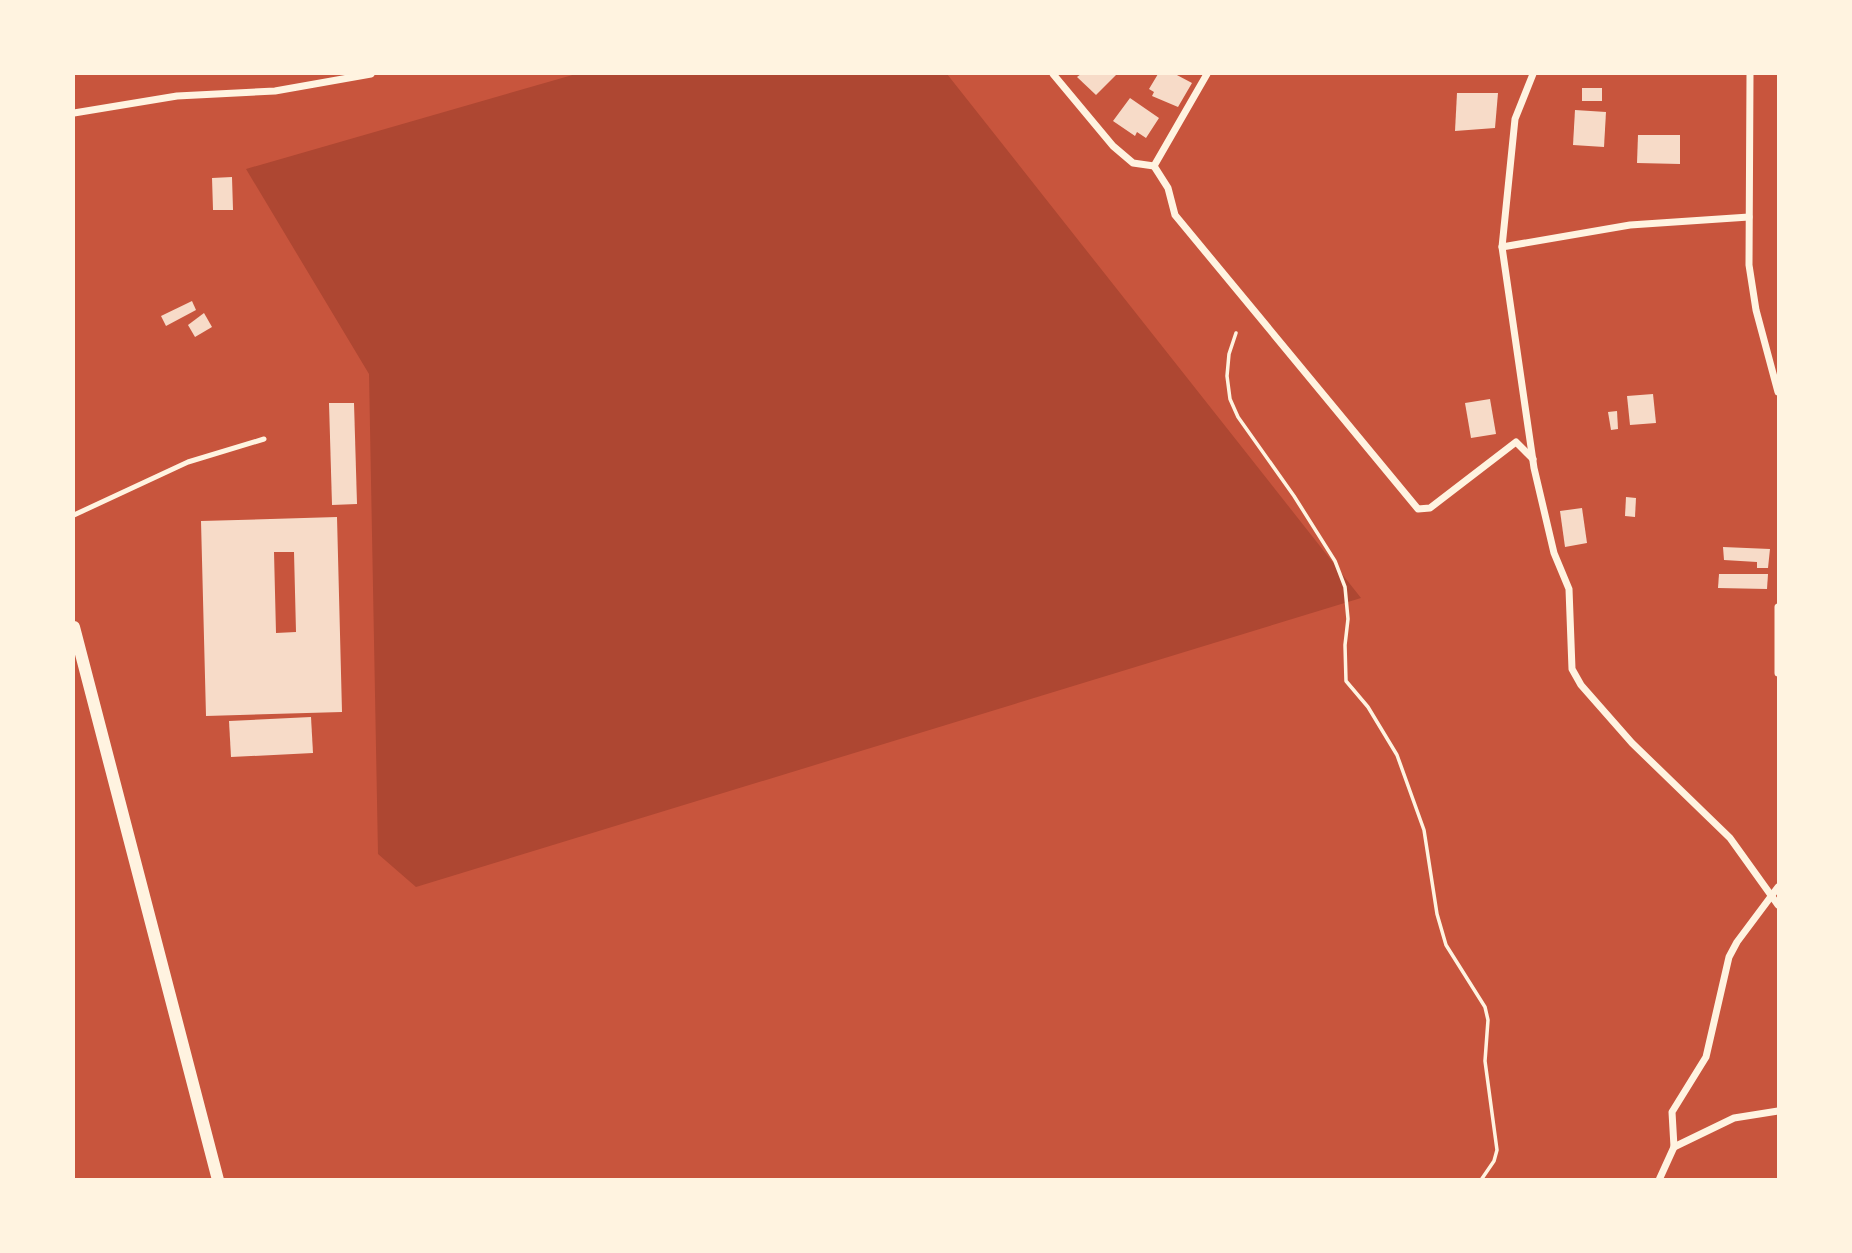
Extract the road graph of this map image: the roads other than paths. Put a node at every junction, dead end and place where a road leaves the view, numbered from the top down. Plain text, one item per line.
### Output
1 (371, 74) edge
2 (1053, 74) edge
3 (1207, 74) edge
4 (1533, 74) edge
5 (1749, 74) edge
6 (74, 113) edge
7 (1154, 166) junction
8 (1749, 217) junction
9 (1502, 247) junction
10 (1779, 392) edge
11 (264, 439) dead end
12 (1533, 459) junction
13 (74, 514) edge
14 (1779, 607) edge
15 (74, 627) edge
16 (1779, 673) edge
17 (1779, 887) edge
18 (1770, 895) junction
19 (1779, 905) edge
20 (1779, 1111) edge
21 (1674, 1147) junction
22 (218, 1180) edge
23 (1659, 1180) edge

1 - 6 street
2 - 7 street
3 - 7 street
4 - 9 street
5 - 8 street
7 - 12 street
8 - 9 street
8 - 10 street
9 - 12 street
11 - 13 lane
12 - 18 street
14 - 16 street
15 - 22 street
17 - 18 street
18 - 19 street
18 - 21 street
20 - 21 street
21 - 23 street

